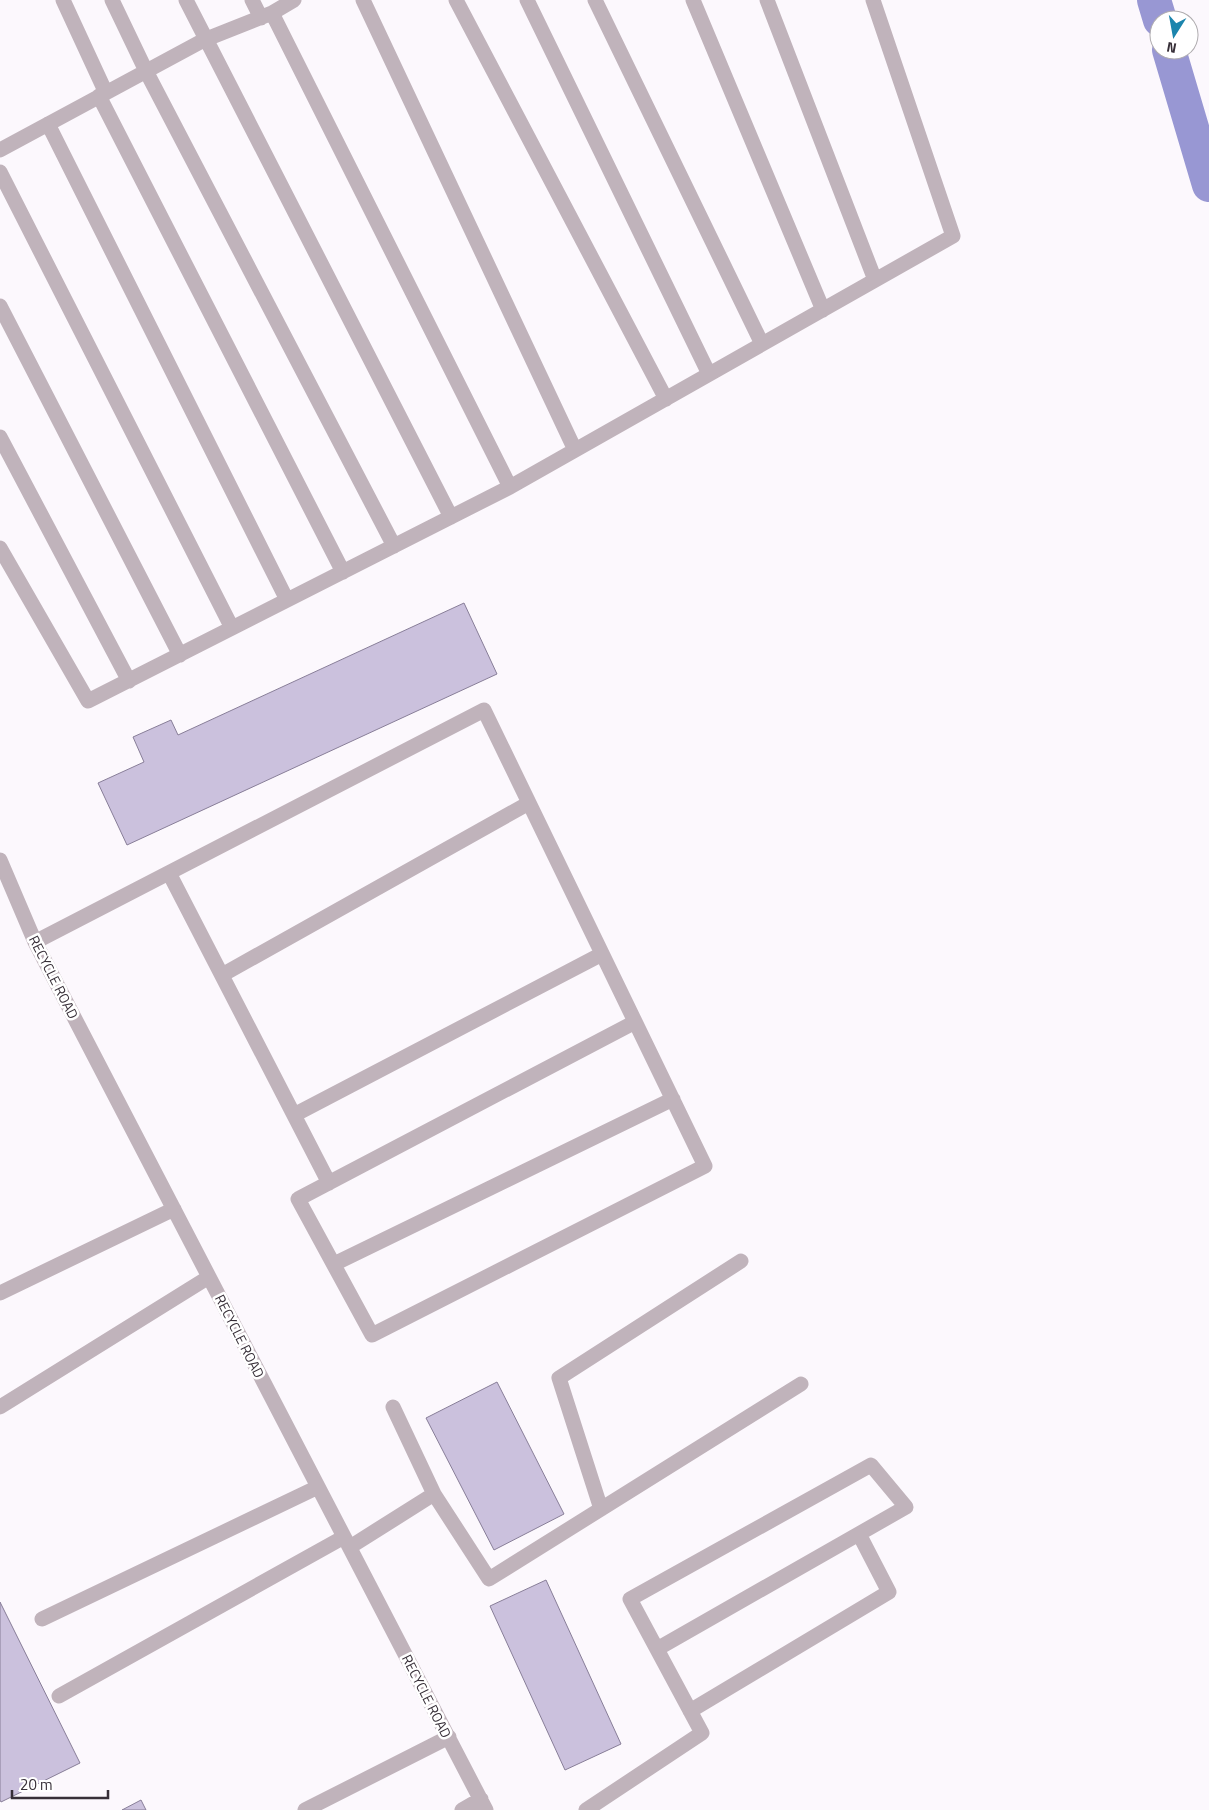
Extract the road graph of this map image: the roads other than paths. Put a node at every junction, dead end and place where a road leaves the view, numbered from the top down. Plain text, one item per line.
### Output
1 (62, 0) edge
2 (112, 0) edge
3 (186, 0) edge
4 (252, 0) edge
5 (294, 0) edge
6 (362, 0) edge
7 (456, 0) edge
8 (527, 0) edge
9 (595, 0) edge
10 (693, 0) edge
11 (767, 0) edge
12 (873, 0) edge
13 (267, 15) junction
14 (204, 40) junction
15 (146, 71) junction
16 (102, 95) junction
17 (48, 124) junction
18 (2, 144) edge
19 (0, 172) edge
20 (875, 280) junction
21 (0, 306) edge
22 (823, 310) junction
23 (762, 344) junction
24 (709, 374) junction
25 (666, 399) junction
26 (0, 437) edge
27 (575, 450) junction
28 (510, 486) junction
29 (451, 517) junction
30 (394, 546) junction
31 (0, 548) edge
32 (343, 572) junction
33 (287, 600) junction
34 (232, 628) junction
35 (180, 654) junction
36 (129, 681) junction
37 (529, 803) junction
38 (0, 860) edge
39 (169, 873) junction
40 (36, 942) junction
41 (602, 954) junction
42 (222, 975) junction
43 (635, 1022) junction
44 (673, 1099) junction
45 (294, 1115) junction
46 (329, 1183) junction
47 (174, 1210) junction
48 (741, 1262) dead end
49 (334, 1264) junction
50 (209, 1277) junction
51 (0, 1293) edge
52 (801, 1384) dead end
53 (0, 1407) edge
54 (393, 1407) dead end
55 (318, 1487) junction
56 (434, 1494) junction
57 (601, 1509) junction
58 (859, 1534) junction
59 (347, 1542) junction
60 (42, 1619) dead end
61 (657, 1649) junction
62 (59, 1696) dead end
63 (690, 1711) junction
64 (449, 1737) junction
65 (484, 1805) edge
66 (305, 1810) edge
67 (462, 1810) edge
68 (586, 1810) edge

1 - 16 street
2 - 15 street
3 - 14 street
4 - 13 street
5 - 13 street
6 - 27 street
7 - 25 street
8 - 24 street
9 - 23 street
10 - 22 street
11 - 20 street
12 - 20 street
13 - 14 street
13 - 28 street
14 - 15 street
14 - 29 street
15 - 16 street
15 - 30 street
16 - 17 street
16 - 32 street
17 - 18 street
17 - 33 street
19 - 34 street
20 - 22 street
21 - 35 street
22 - 23 street
23 - 24 street
24 - 25 street
25 - 27 street
26 - 36 street
27 - 28 street
28 - 29 street
29 - 30 street
30 - 32 street
31 - 36 street
32 - 33 street
33 - 34 street
34 - 35 street
35 - 36 street
37 - 39 street
37 - 41 street
37 - 42 street
38 - 40 street, RECYCLE ROAD
39 - 40 street
39 - 42 street
40 - 47 street, RECYCLE ROAD
41 - 43 street
41 - 45 street
42 - 45 street
43 - 44 street
43 - 46 street
44 - 49 street
44 - 49 street
45 - 46 street
46 - 49 street
47 - 50 street, RECYCLE ROAD
47 - 51 street
48 - 57 street
50 - 53 street
50 - 55 street, RECYCLE ROAD
52 - 57 street
54 - 56 street
55 - 59 street, RECYCLE ROAD
55 - 60 street
56 - 57 street
56 - 59 street
58 - 61 street
58 - 61 street
58 - 63 street
59 - 62 street
59 - 64 street, RECYCLE ROAD
61 - 63 street
63 - 68 street
64 - 65 street, RECYCLE ROAD
64 - 66 street
65 - 67 street

